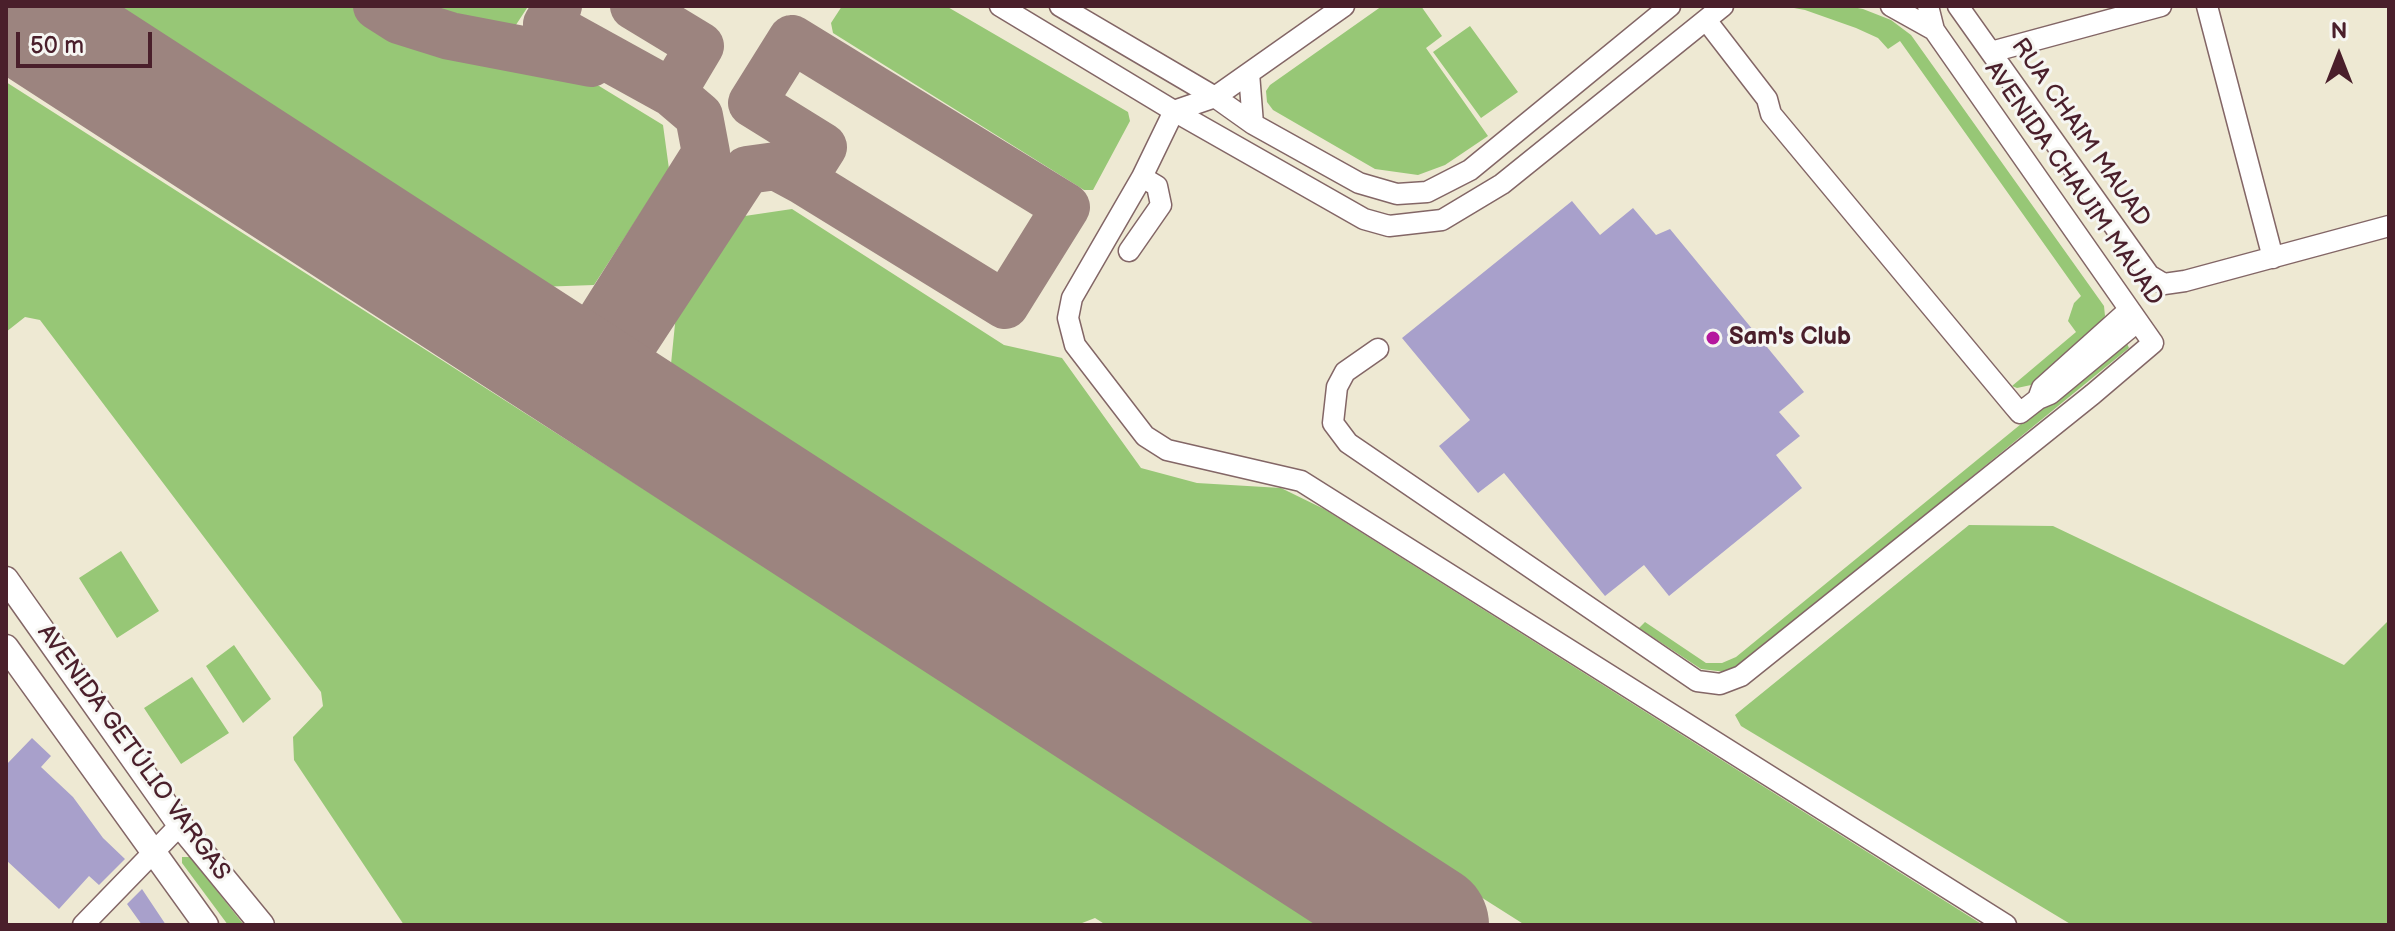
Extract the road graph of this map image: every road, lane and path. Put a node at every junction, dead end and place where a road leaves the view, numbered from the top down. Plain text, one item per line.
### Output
1 (1000, 6) edge
2 (1060, 6) edge
3 (1344, 6) edge
4 (1670, 6) edge
5 (1683, 6) edge
6 (1723, 6) edge
7 (1891, 6) edge
8 (1928, 6) edge
9 (1958, 6) edge
10 (2161, 6) edge
11 (2207, 6) edge
12 (1702, 24) junction
13 (1934, 30) junction
14 (1991, 52) junction
15 (1249, 73) junction
16 (1215, 97) junction
17 (1174, 111) junction
18 (1253, 124) junction
19 (1142, 177) junction
20 (2389, 226) edge
21 (1129, 251) dead end
22 (2273, 258) junction
23 (2133, 316) junction
24 (1378, 349) dead end
25 (6, 579) edge
26 (14, 608) edge
27 (6, 647) edge
28 (180, 825) junction
29 (155, 853) junction
30 (83, 925) edge
31 (206, 925) edge
32 (262, 925) edge
33 (2006, 925) edge

1 - 17 street
2 - 16 street
3 - 15 street
4 - 18 street
5 - 12 street
6 - 12 street
7 - 13 street, AVENIDA CHAUIM MAUAD
8 - 13 street, AVENIDA CHAUIM MAUAD
9 - 14 street, RUA CHAIM MAUAD
10 - 14 street
11 - 22 street
12 - 17 street
12 - 23 street
13 - 23 street, AVENIDA CHAUIM MAUAD
14 - 22 street, RUA CHAIM MAUAD
15 - 16 street
15 - 18 street
16 - 17 street
16 - 18 street
17 - 19 street
19 - 21 street
19 - 33 street
20 - 22 street
23 - 24 street, AVENIDA CHAUIM MAUAD
25 - 26 main road, AVENIDA GETÚLIO VARGAS
26 - 28 main road, AVENIDA GETÚLIO VARGAS
27 - 29 main road, AVENIDA GETÚLIO VARGAS
28 - 29 street
28 - 32 main road, AVENIDA GETÚLIO VARGAS
29 - 30 street
29 - 31 main road, AVENIDA GETÚLIO VARGAS

